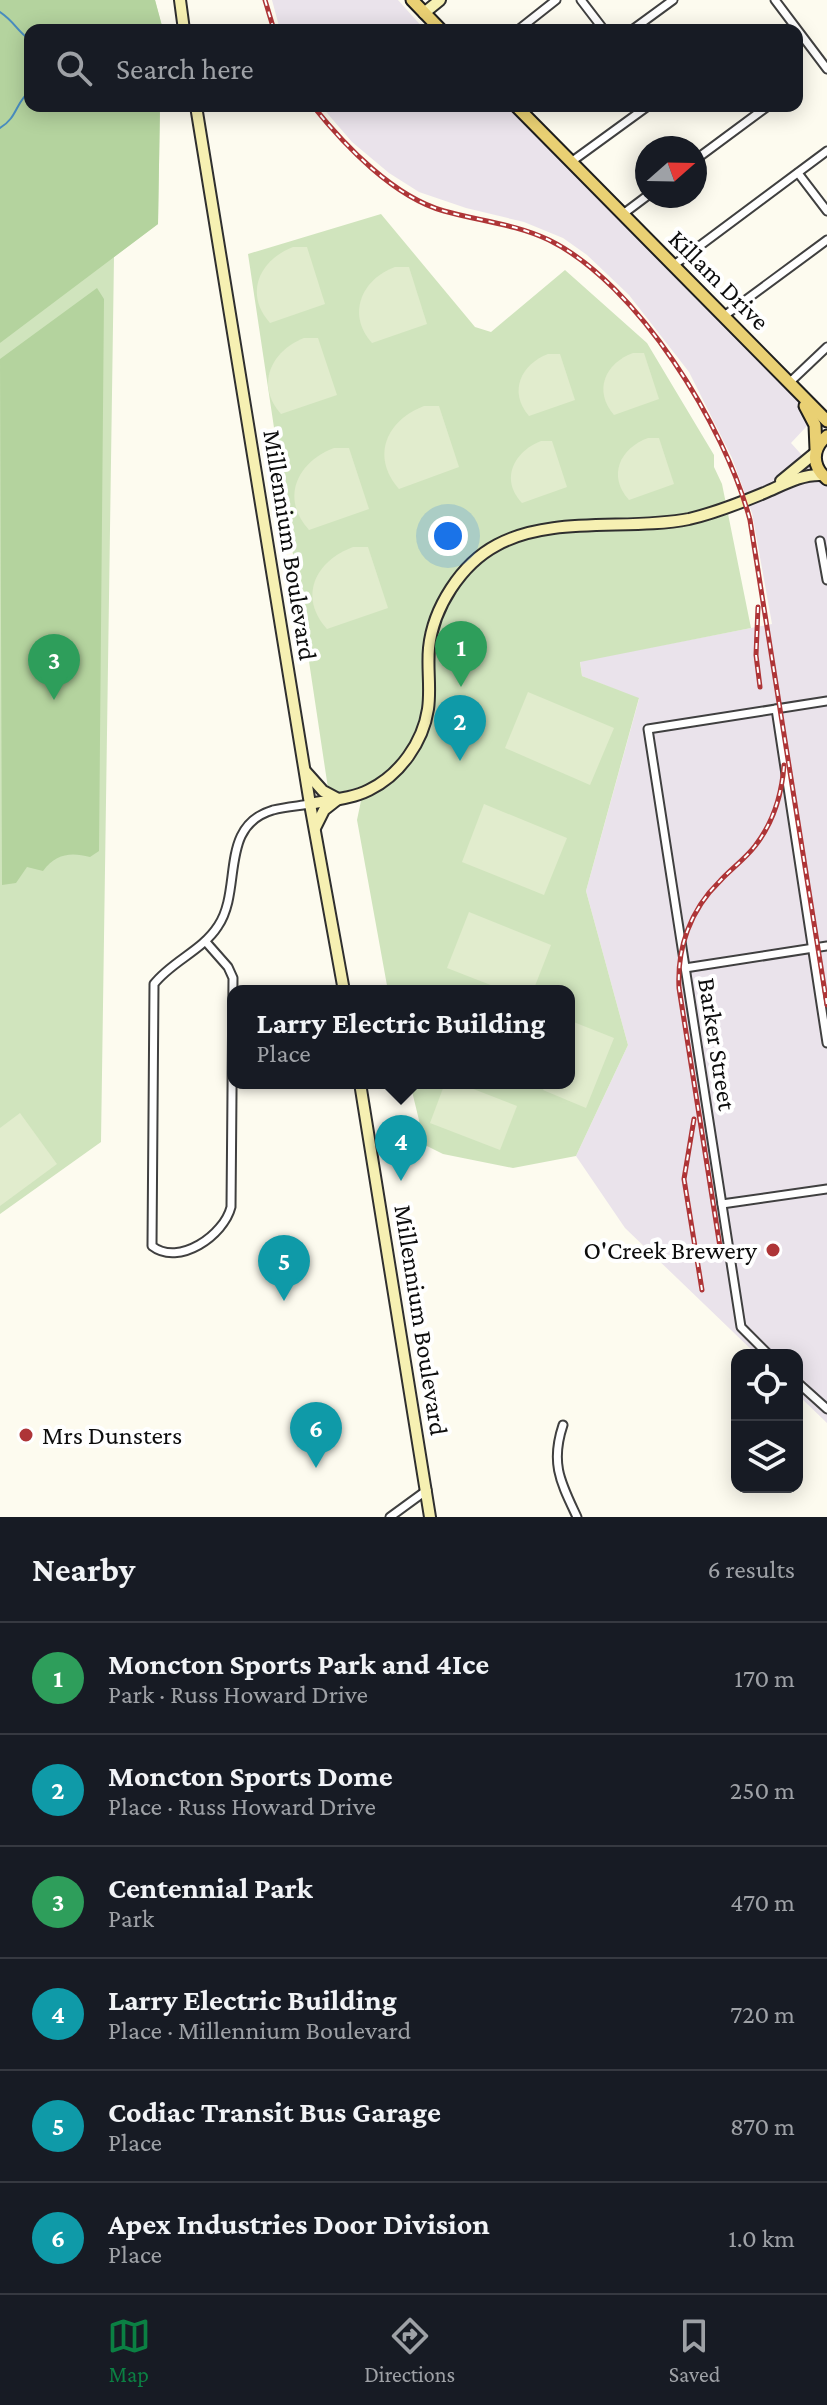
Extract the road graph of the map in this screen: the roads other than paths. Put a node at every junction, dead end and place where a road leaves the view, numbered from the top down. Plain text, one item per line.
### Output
1 (180, 0) edge
2 (412, 0) edge
3 (440, 0) edge
4 (556, 0) edge
5 (581, 0) edge
6 (673, 0) edge
7 (775, 0) edge
8 (424, 13) junction
9 (183, 24) edge
10 (435, 24) edge
11 (526, 24) edge
12 (599, 24) edge
13 (640, 24) edge
14 (793, 24) edge
15 (803, 37) edge
16 (827, 69) edge
17 (197, 112) edge
18 (527, 112) edge
19 (640, 112) edge
20 (760, 112) edge
21 (707, 151) edge
22 (827, 151) edge
23 (571, 162) junction
24 (798, 173) junction
25 (635, 205) edge
26 (827, 211) edge
27 (623, 214) junction
28 (827, 240) edge
29 (674, 265) junction
30 (724, 316) junction
31 (827, 347) edge
32 (789, 383) junction
33 (827, 421) edge
34 (827, 436) edge
35 (816, 451) junction
36 (826, 478) edge
37 (767, 492) junction
38 (820, 541) dead end
39 (827, 580) edge
40 (827, 701) edge
41 (776, 709) junction
42 (304, 769) junction
43 (338, 799) junction
44 (310, 804) junction
45 (315, 830) junction
46 (206, 942) junction
47 (827, 946) edge
48 (812, 949) junction
49 (685, 968) junction
50 (233, 985) edge
51 (343, 985) edge
52 (827, 1043) edge
53 (232, 1089) edge
54 (361, 1089) edge
55 (827, 1189) edge
56 (722, 1204) junction
57 (763, 1349) edge
58 (803, 1387) edge
59 (827, 1398) edge
60 (817, 1400) junction
61 (827, 1409) edge
62 (563, 1425) dead end
63 (427, 1490) junction
64 (390, 1517) edge
65 (430, 1517) edge
66 (577, 1517) edge

1 - 9 main road
2 - 8 main road
3 - 8 main road
4 - 11 street
5 - 12 street
6 - 13 street
7 - 14 street
8 - 10 main road
15 - 16 street
17 - 42 main road, Millennium Boulevard
18 - 23 main road, Killam Drive
19 - 23 street
20 - 21 street
22 - 24 street
23 - 27 main road, Killam Drive
24 - 26 street
24 - 29 street
25 - 27 street
27 - 29 main road, Killam Drive
28 - 30 street
29 - 30 main road, Killam Drive
30 - 32 main road, Killam Drive
31 - 32 street
32 - 33 main road, Killam Drive
32 - 35 main road, Killam Drive
34 - 35 main road
35 - 36 main road, Killam Drive
35 - 37 main road
36 - 37 main road
37 - 43 main road
38 - 39 street
40 - 41 street
41 - 48 street
41 - 49 street, Barker Street
42 - 43 main road
42 - 44 main road, Millennium Boulevard
43 - 44 main road
43 - 45 main road
44 - 45 main road, Millennium Boulevard
44 - 46 street
45 - 51 main road, Millennium Boulevard
46 - 50 street
46 - 53 street
47 - 48 street
48 - 49 street
48 - 52 street
49 - 56 street, Barker Street
54 - 63 main road, Millennium Boulevard
55 - 56 street
56 - 57 street, Barker Street
58 - 60 street
59 - 60 street
60 - 61 street
62 - 66 street
63 - 64 street
63 - 65 main road, Millennium Boulevard

